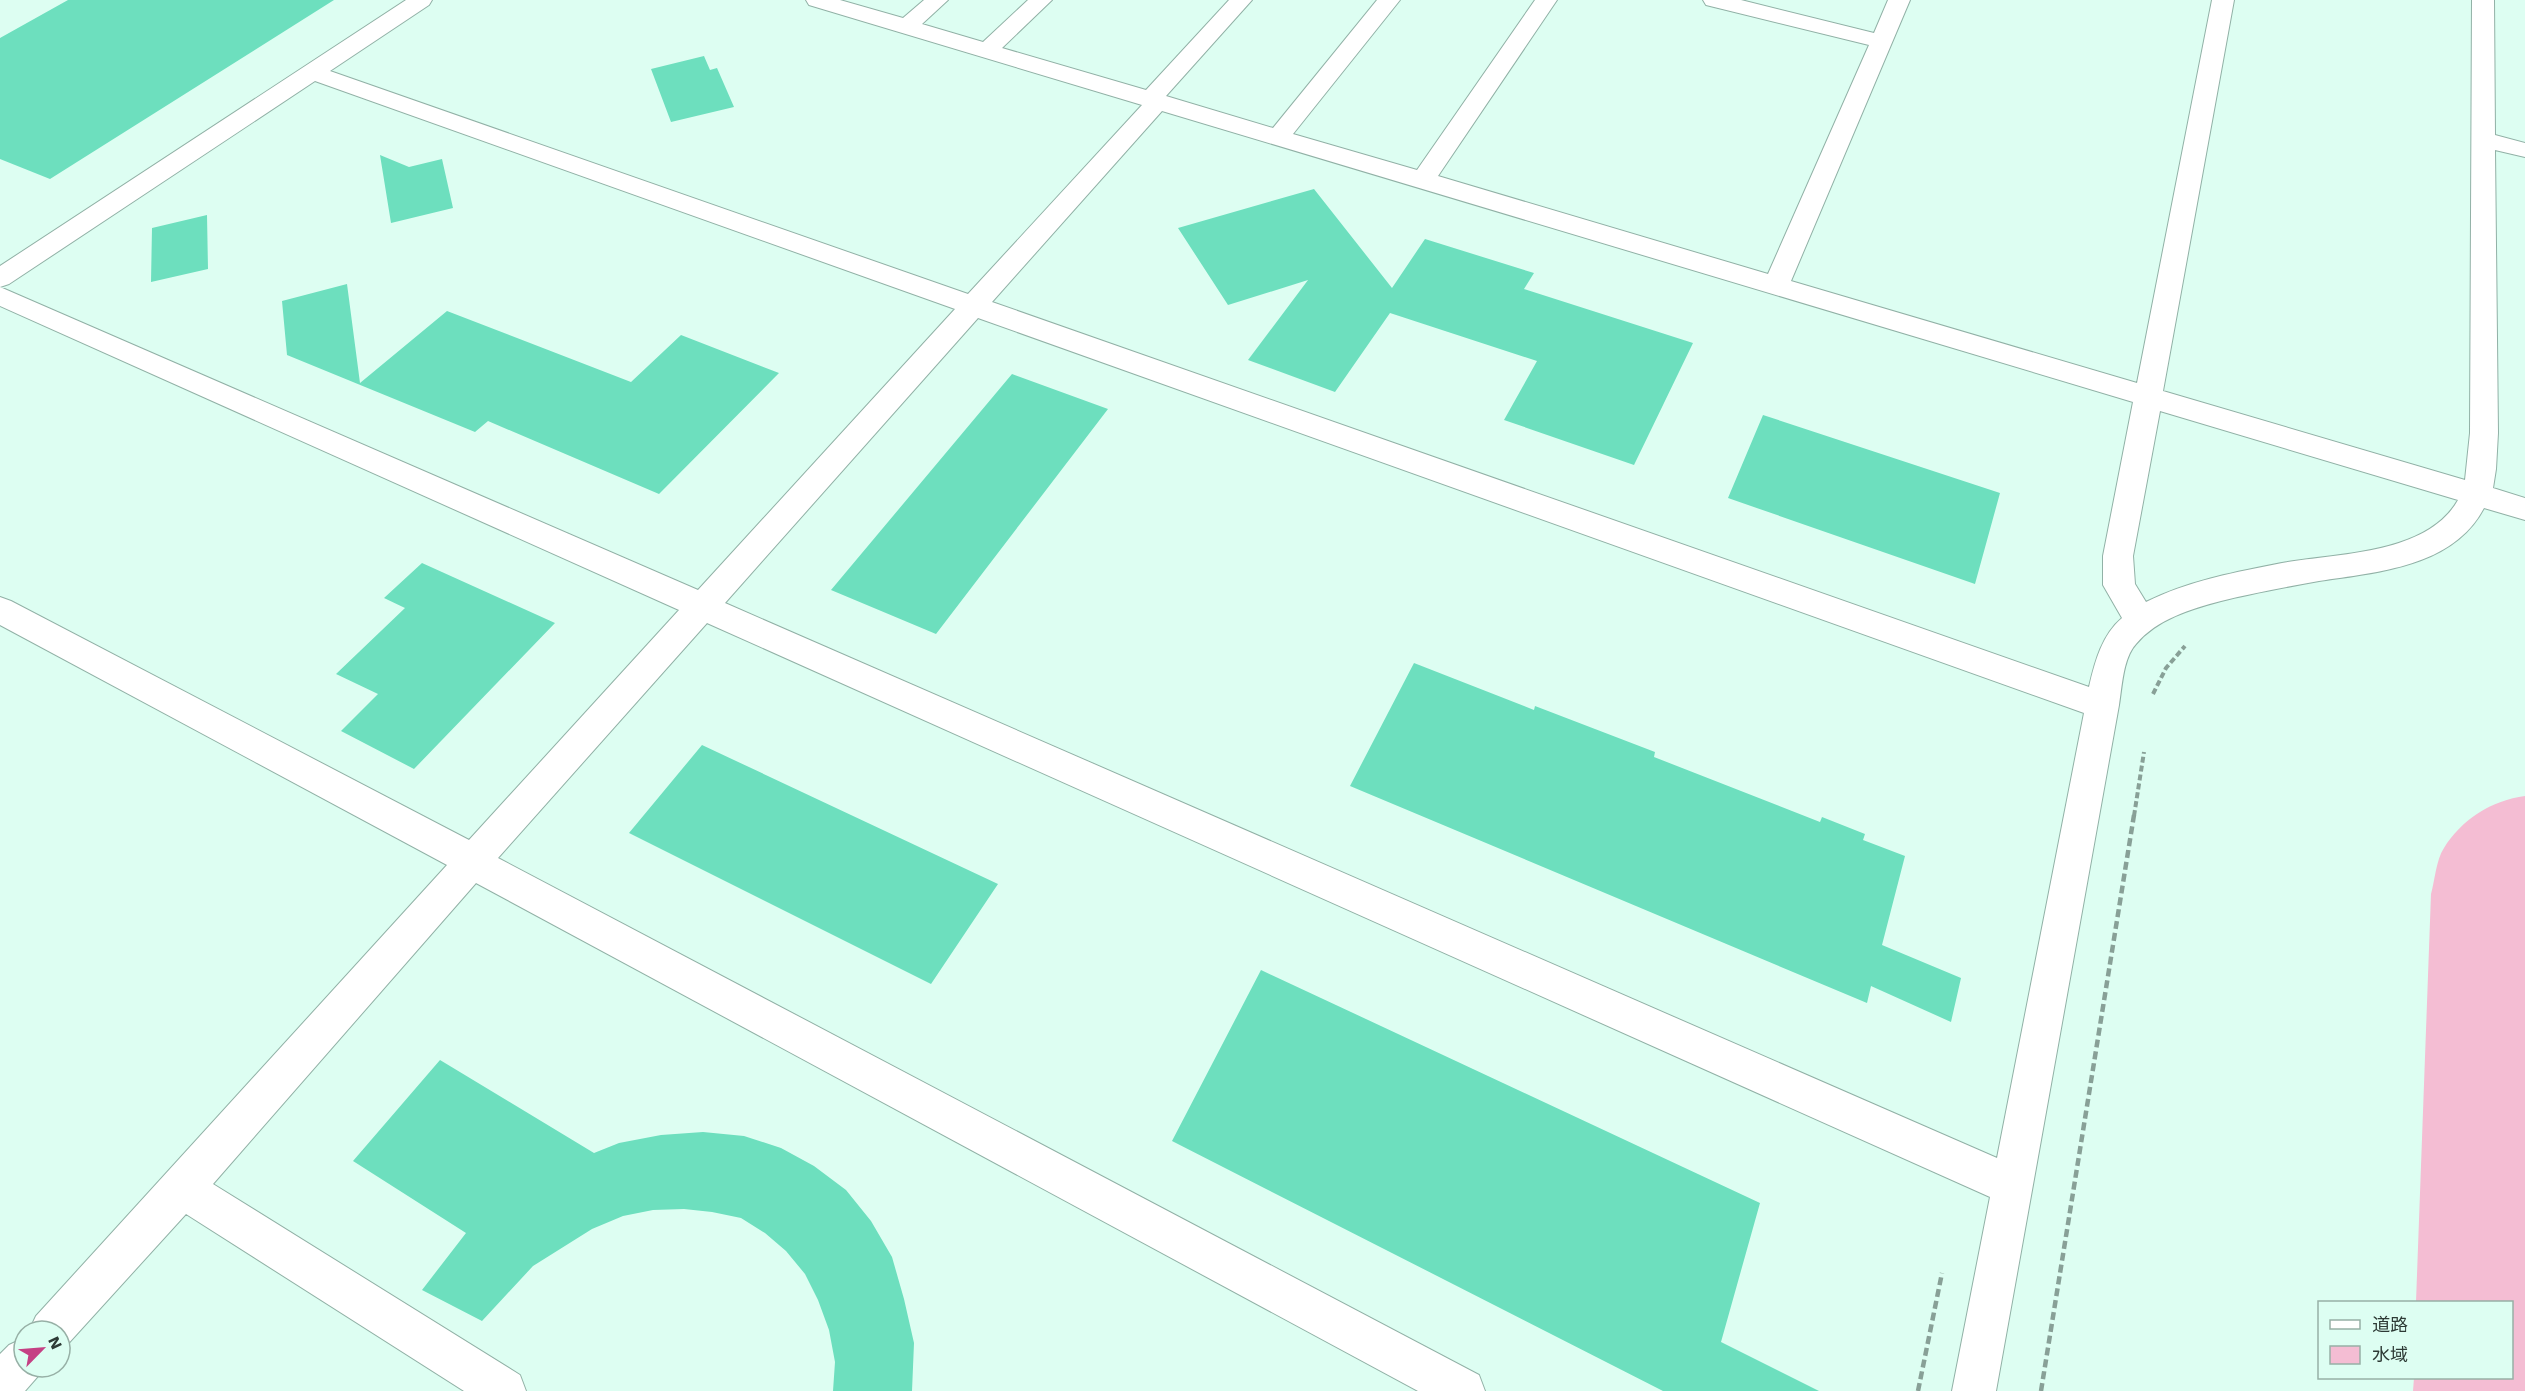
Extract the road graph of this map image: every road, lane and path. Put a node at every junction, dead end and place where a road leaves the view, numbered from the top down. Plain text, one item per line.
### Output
1 (421, 0) edge
2 (937, 0) edge
3 (1041, 0) edge
4 (1241, 0) edge
5 (1389, 0) edge
6 (1546, 0) edge
7 (1714, 0) edge
8 (1899, 0) edge
9 (2223, 0) edge
10 (2483, 0) edge
11 (826, 1) edge
12 (906, 27) junction
13 (1881, 41) junction
14 (986, 51) junction
15 (312, 72) junction
16 (1153, 101) junction
17 (1277, 138) junction
18 (2484, 141) junction
19 (2525, 150) edge
20 (1422, 181) junction
21 (0, 278) edge
22 (1776, 286) junction
23 (0, 296) edge
24 (973, 304) junction
25 (2147, 397) junction
26 (2476, 494) junction
27 (2525, 509) edge
28 (703, 606) junction
29 (0, 610) edge
30 (2140, 620) junction
31 (2194, 639) dead end
32 (2151, 704) dead end
33 (2102, 705) junction
34 (2144, 750) dead end
35 (473, 861) junction
36 (2013, 1186) junction
37 (182, 1188) junction
38 (62, 1319) edge
39 (12, 1373) edge
40 (0, 1386) edge
41 (504, 1391) edge
42 (1463, 1391) edge
43 (1974, 1391) edge
44 (2041, 1391) edge

1 - 15 lane
2 - 12 lane
3 - 14 lane
4 - 16 lane
5 - 17 lane
6 - 20 lane
7 - 13 lane
8 - 13 lane
9 - 25 lane
10 - 18 lane
11 - 12 lane
12 - 14 lane
13 - 22 lane
14 - 16 lane
15 - 21 lane
15 - 24 lane
16 - 17 lane
16 - 24 lane
17 - 20 lane
18 - 19 lane
18 - 26 lane
20 - 22 lane
22 - 25 lane
23 - 28 lane
24 - 28 lane
24 - 33 lane
25 - 26 lane
25 - 30 lane
26 - 27 lane
26 - 30 lane
28 - 35 lane
28 - 36 lane
29 - 35 lane
30 - 33 lane
31 - 32 path
33 - 36 lane
34 - 44 path
35 - 37 lane
35 - 42 lane
36 - 43 lane
37 - 38 lane
37 - 41 lane
39 - 40 lane

